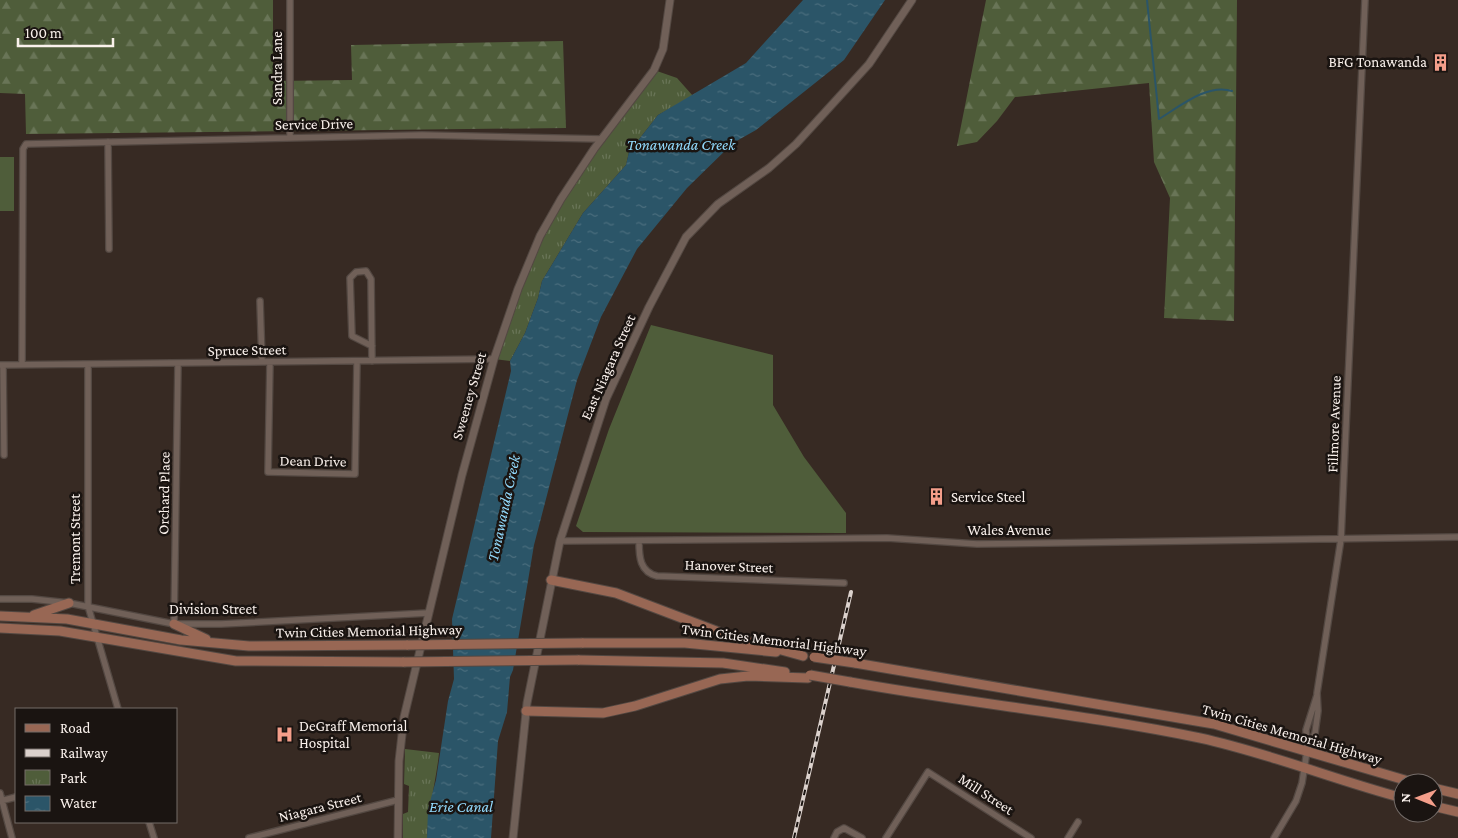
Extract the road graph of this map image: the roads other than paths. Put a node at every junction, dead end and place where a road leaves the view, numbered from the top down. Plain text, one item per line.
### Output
1 (290, 0) edge
2 (670, 0) edge
3 (912, 0) edge
4 (1364, 0) edge
5 (290, 136) junction
6 (602, 139) junction
7 (108, 142) junction
8 (109, 250) dead end
9 (260, 301) dead end
10 (372, 346) junction
11 (494, 359) junction
12 (357, 361) junction
13 (262, 362) junction
14 (270, 362) junction
15 (372, 362) junction
16 (178, 363) junction
17 (22, 364) junction
18 (88, 364) junction
19 (1, 365) edge
20 (4, 455) dead end
21 (1458, 537) edge
22 (1341, 539) junction
23 (560, 541) junction
24 (639, 541) junction
25 (550, 580) junction
26 (844, 582) dead end
27 (0, 599) edge
28 (69, 603) junction
29 (88, 606) junction
30 (428, 613) junction
31 (0, 616) edge
32 (31, 616) junction
33 (92, 623) junction
34 (174, 624) junction
35 (0, 628) edge
36 (97, 637) junction
37 (216, 643) junction
38 (803, 656) junction
39 (809, 677) junction
40 (1317, 693) junction
41 (118, 708) edge
42 (526, 710) junction
43 (1307, 750) junction
44 (1304, 768) junction
45 (1393, 777) edge
46 (1443, 790) edge
47 (0, 793) edge
48 (1458, 794) edge
49 (1393, 795) edge
50 (15, 797) edge
51 (398, 800) junction
52 (1, 801) edge
53 (1443, 808) edge
54 (1458, 812) edge
55 (1078, 822) dead end
56 (149, 823) edge
57 (12, 838) edge
58 (154, 838) edge
59 (249, 838) edge
60 (398, 838) edge
61 (513, 838) edge
62 (834, 838) edge
63 (862, 838) edge
64 (886, 838) edge
65 (1030, 838) edge
66 (1068, 838) edge
67 (1274, 838) edge

1 - 5 street, Sandra Lane
2 - 6 street, Sweeney Street
3 - 23 street, East Niagara Street
4 - 22 street, Fillmore Avenue
5 - 6 street, Service Drive
5 - 7 street, Service Drive
6 - 11 street, Sweeney Street
7 - 8 street
7 - 17 street, Service Drive
9 - 13 street
10 - 10 street
10 - 15 street
11 - 15 street, Spruce Street
11 - 30 street, Sweeney Street
12 - 14 street, Spruce Street
12 - 14 street, Dean Drive
12 - 15 street, Spruce Street
13 - 14 street, Spruce Street
13 - 16 street, Spruce Street
16 - 18 street, Spruce Street
16 - 34 street, Orchard Place
17 - 18 street, Spruce Street
17 - 19 street, Spruce Street
18 - 29 street, Tremont Street
19 - 20 street
21 - 22 street, Wales Avenue
22 - 24 street, Wales Avenue
22 - 40 street, Fillmore Avenue
23 - 24 street, Wales Avenue
23 - 25 street, East Niagara Street
24 - 26 street, Hanover Street
25 - 38 main road
25 - 42 street, East Niagara Street
27 - 28 street, Division Street
28 - 29 street, Division Street
28 - 32 main road
29 - 33 street, Tremont Street
29 - 34 street, Division Street
30 - 34 street, Division Street
30 - 51 street, Sweeney Street
31 - 32 main road, Twin Cities Memorial Highway
32 - 33 main road, Twin Cities Memorial Highway
33 - 36 street, Tremont Street
33 - 37 main road, Twin Cities Memorial Highway
34 - 37 main road
35 - 36 main road, Twin Cities Memorial Highway
36 - 39 main road, Twin Cities Memorial Highway, bridge
36 - 41 street, Tremont Street
37 - 38 main road, Twin Cities Memorial Highway, bridge
38 - 43 main road, Twin Cities Memorial Highway, bridge
39 - 42 main road
39 - 44 main road, Twin Cities Memorial Highway, bridge
40 - 43 street
40 - 43 street, Fillmore Avenue
42 - 61 street, East Niagara Street
43 - 44 street, Fillmore Avenue
43 - 45 main road, Twin Cities Memorial Highway
44 - 49 main road, Twin Cities Memorial Highway
44 - 67 street, Fillmore Avenue
46 - 48 main road
47 - 52 street
50 - 52 street
51 - 59 street, Niagara Street
51 - 60 street, Sweeney Street
52 - 57 street
53 - 54 main road
55 - 66 street
56 - 58 street
62 - 63 street
64 - 65 street, Mill Street

